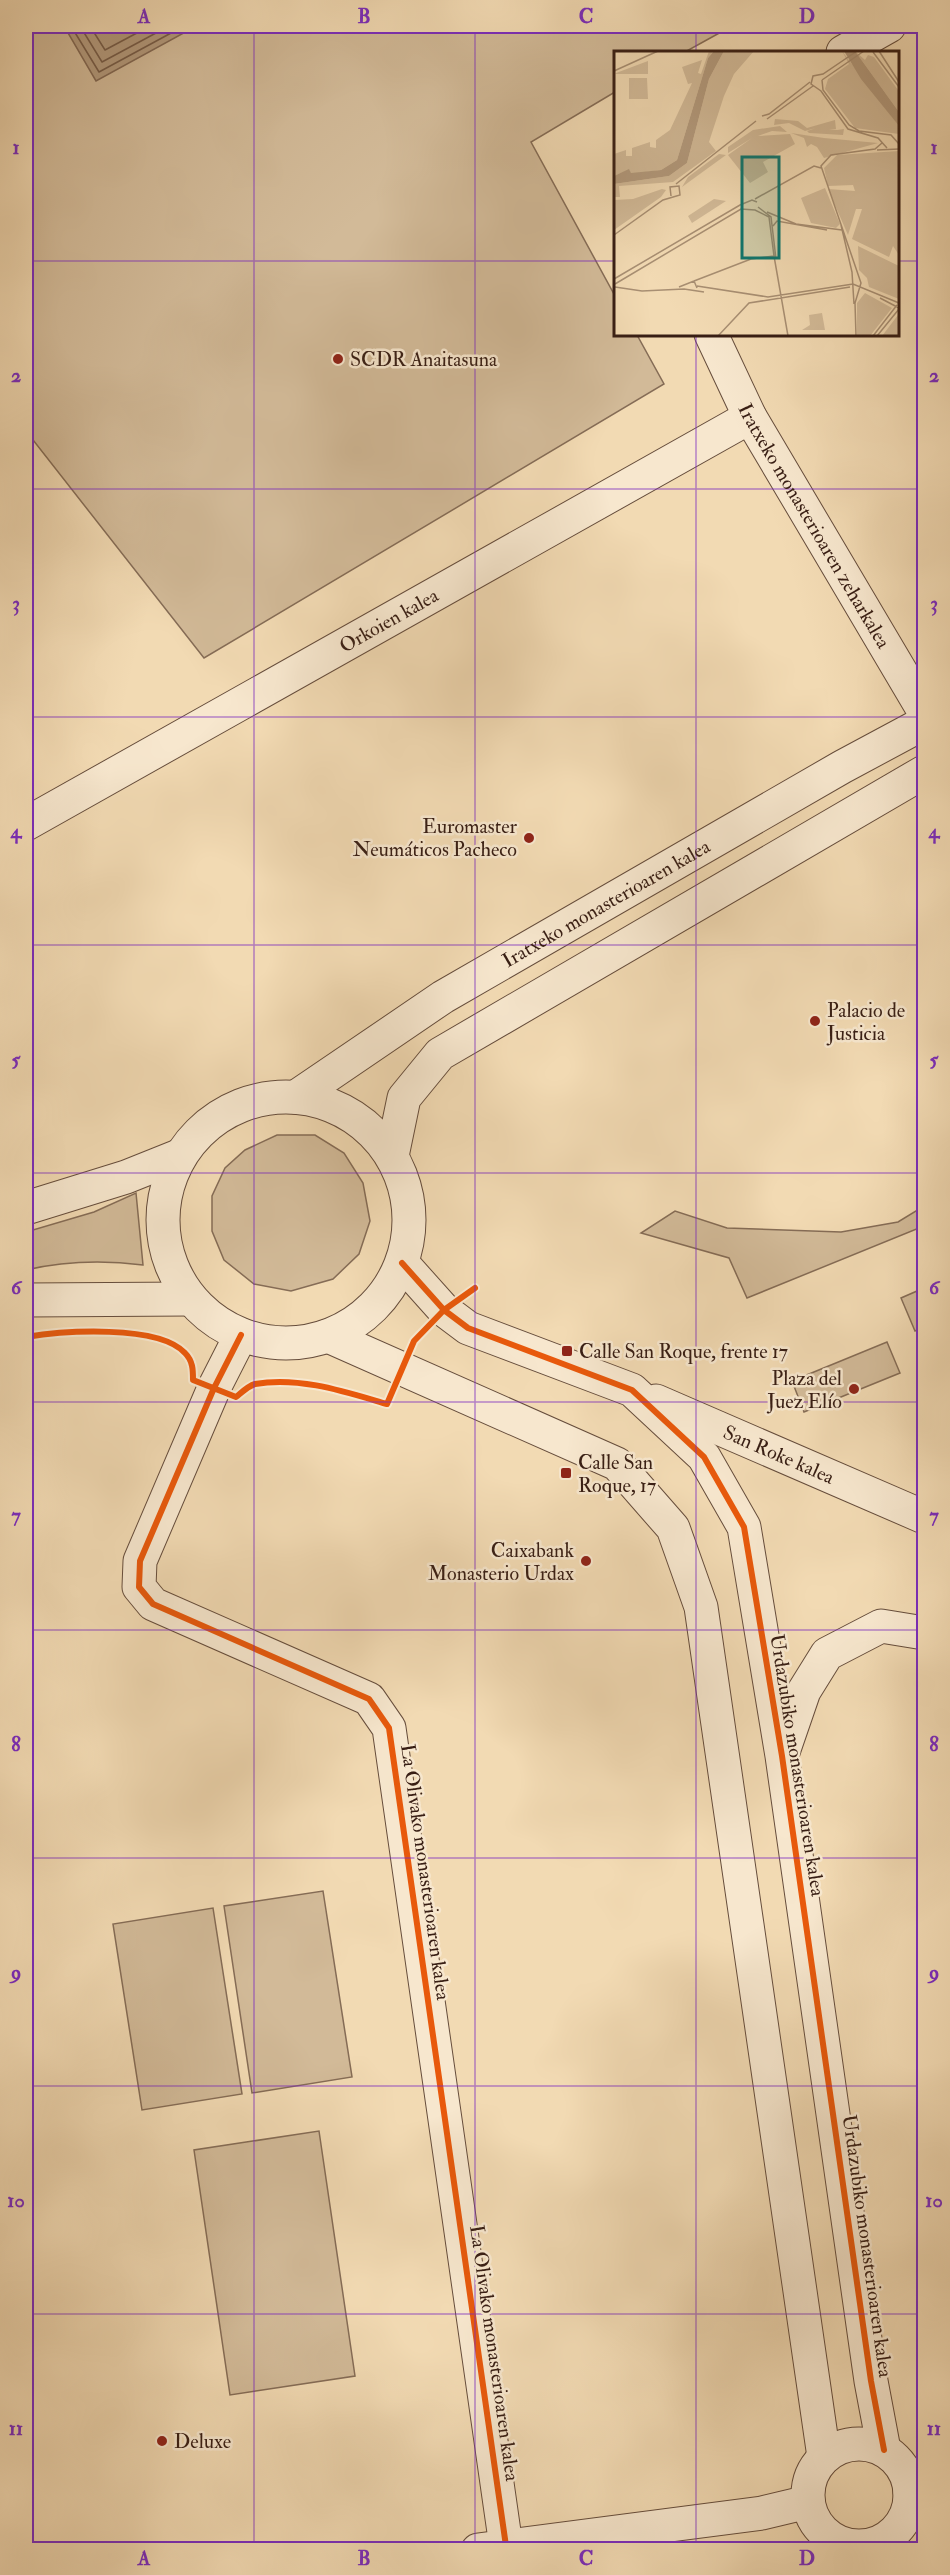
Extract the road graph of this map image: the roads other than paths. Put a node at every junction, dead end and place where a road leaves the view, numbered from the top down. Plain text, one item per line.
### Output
1 (889, 26) edge
2 (845, 51) edge
3 (712, 336) edge
4 (750, 417) junction
5 (924, 711) edge
6 (924, 723) edge
7 (924, 772) edge
8 (26, 824) edge
9 (296, 1097) junction
10 (180, 1155) junction
11 (392, 1156) junction
12 (26, 1208) edge
13 (402, 1263) junction
14 (191, 1299) junction
15 (26, 1300) edge
16 (241, 1335) junction
17 (328, 1336) junction
18 (632, 1390) junction
19 (924, 1517) edge
20 (924, 1633) edge
21 (782, 1756) junction
22 (884, 2450) junction
23 (824, 2457) junction
24 (917, 2491) edge
25 (808, 2502) junction
26 (887, 2543) edge
27 (839, 2546) edge
28 (492, 2548) edge

1 - 2 street
3 - 4 street, Iratxeko monasterioaren zeharkalea
4 - 5 street, Iratxeko monasterioaren zeharkalea
4 - 8 street, Orkoien kalea
6 - 9 street, Iratxeko monasterioaren kalea
7 - 11 street
9 - 10 street
9 - 11 street
10 - 12 street
10 - 14 street
11 - 13 street
13 - 17 street
13 - 18 street, Urdazubiko monasterioaren kalea
14 - 15 street
14 - 16 street
16 - 17 street
16 - 28 street, La Olivako monasterioaren kalea
17 - 23 street
18 - 19 street, San Roke kalea
18 - 21 street, Urdazubiko monasterioaren kalea
20 - 21 street
21 - 22 street, Urdazubiko monasterioaren kalea
22 - 23 street
22 - 24 street
23 - 25 street
24 - 26 street
25 - 27 street
25 - 28 street, La Olivako monasterioaren kalea
26 - 27 street

